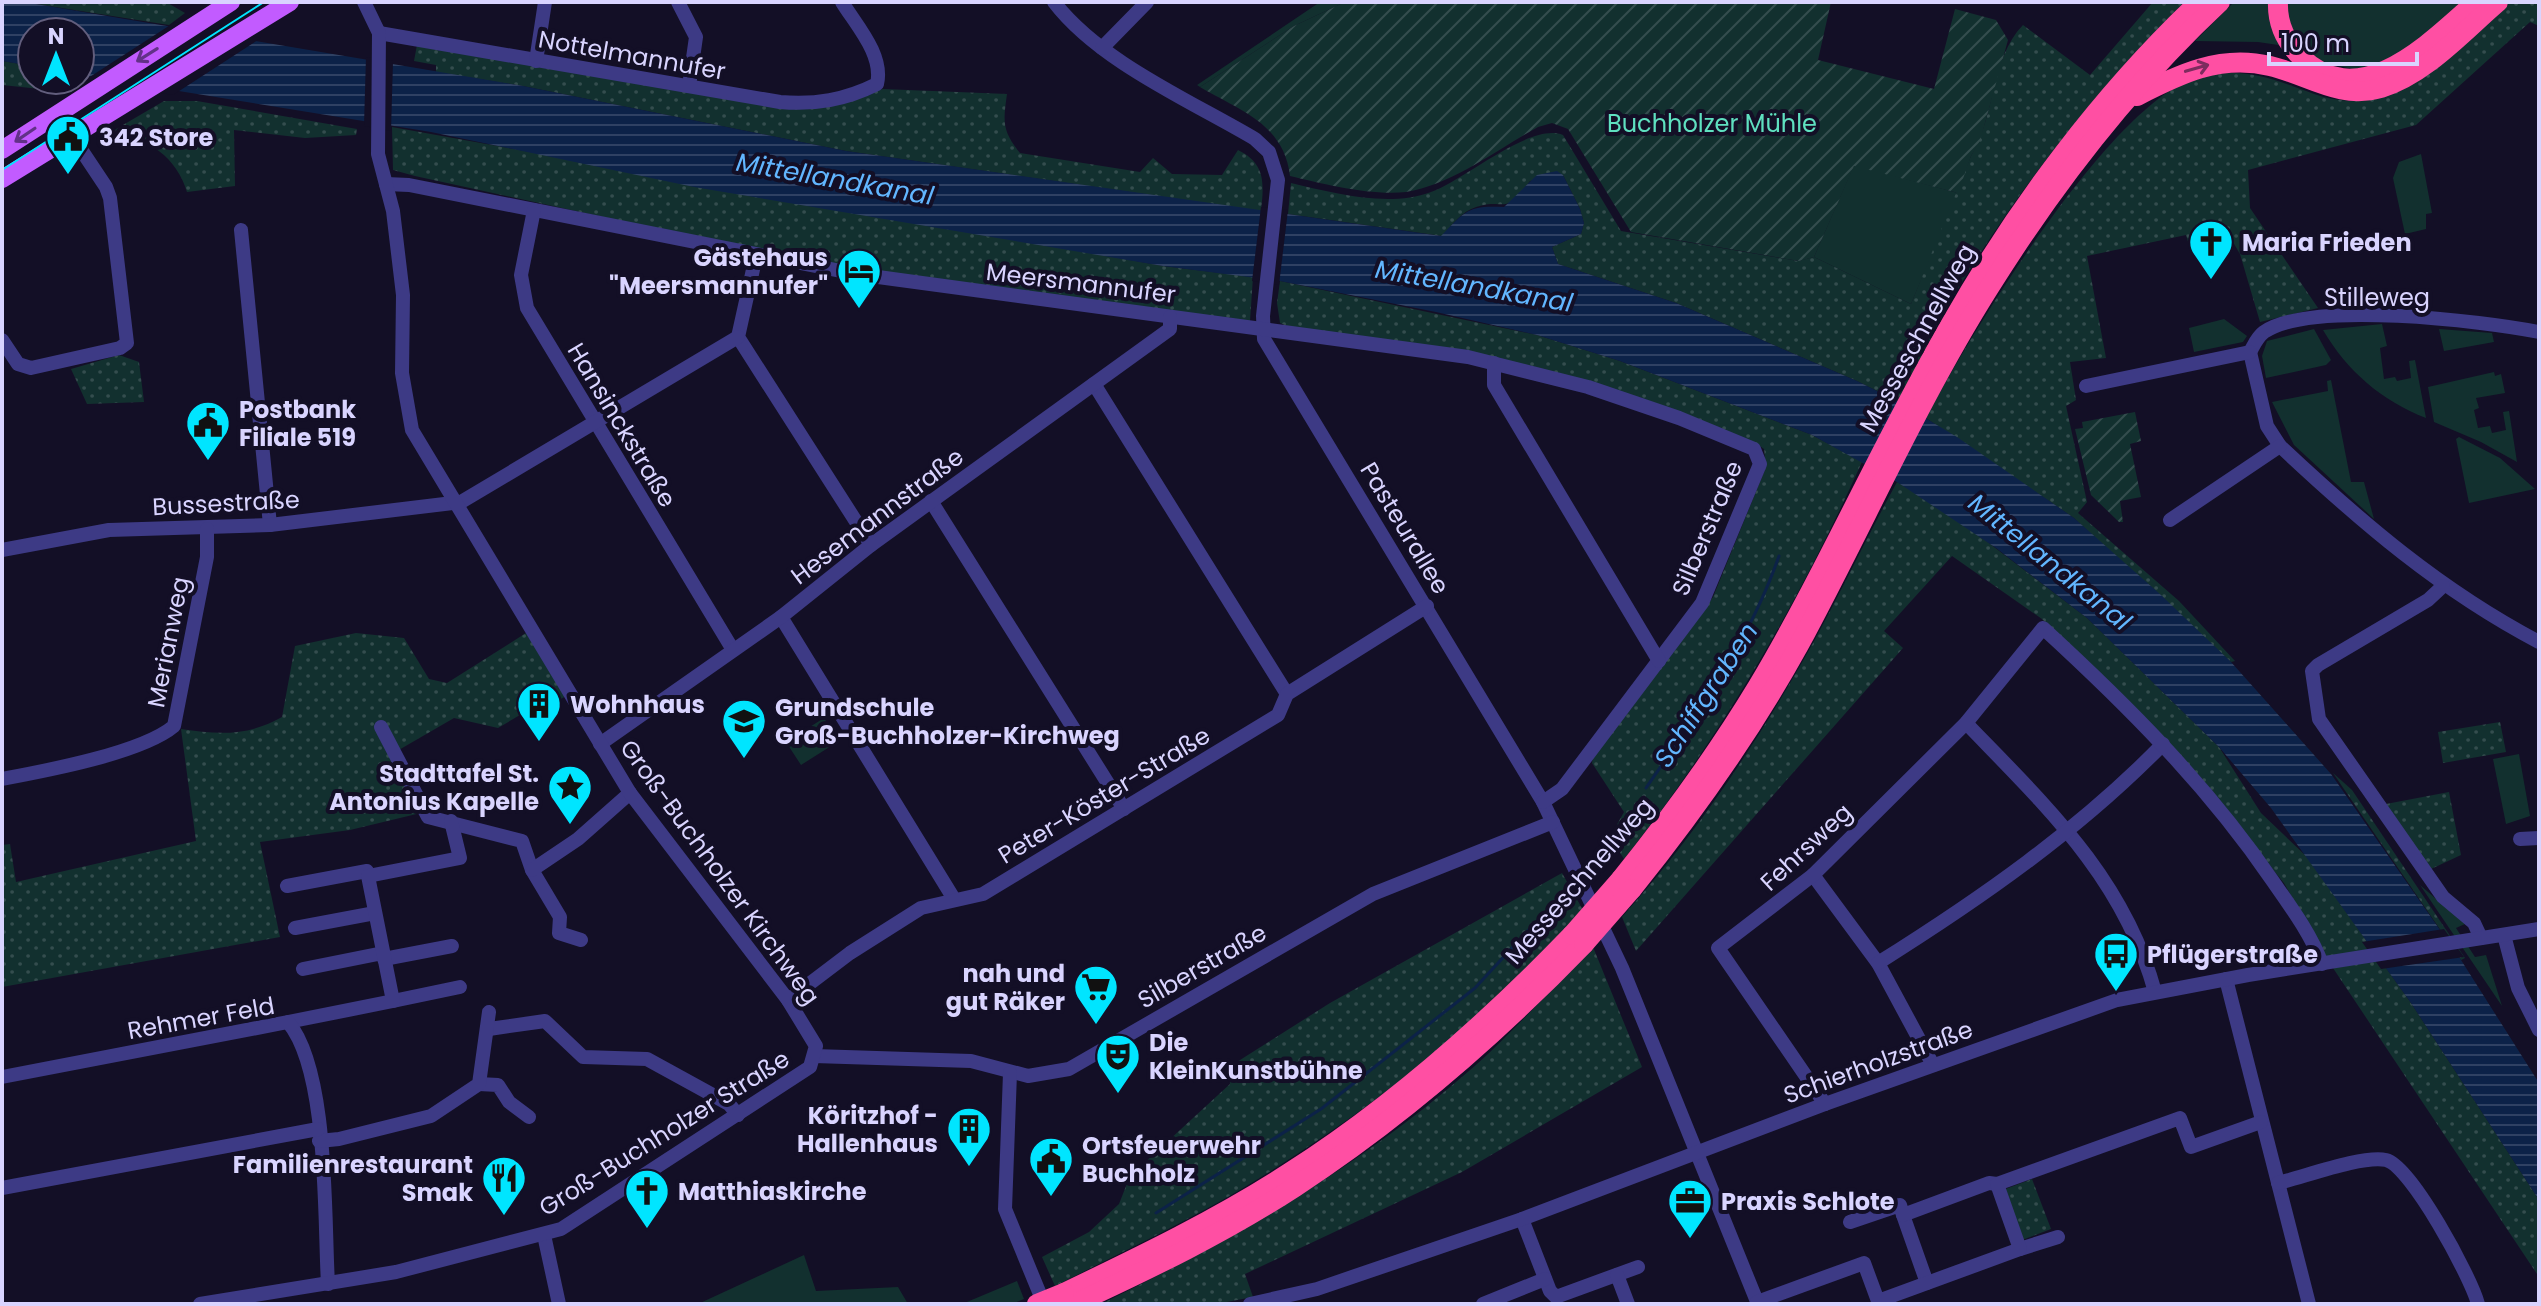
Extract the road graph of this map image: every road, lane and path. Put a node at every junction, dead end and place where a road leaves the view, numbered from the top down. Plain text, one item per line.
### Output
1 (231, 2) edge
2 (290, 2) edge
3 (364, 2) edge
4 (545, 2) edge
5 (678, 2) edge
6 (842, 2) edge
7 (1054, 2) edge
8 (1147, 2) edge
9 (2199, 2) edge
10 (2220, 2) edge
11 (2278, 2) edge
12 (2476, 2) edge
13 (2498, 2) edge
14 (379, 33) junction
15 (1102, 48) junction
16 (536, 61) junction
17 (689, 86) junction
18 (2121, 96) junction
19 (72, 136) junction
20 (2, 150) edge
21 (2, 179) edge
22 (386, 184) junction
23 (534, 210) junction
24 (241, 230) dead end
25 (756, 256) junction
26 (1170, 317) junction
27 (1262, 327) junction
28 (2539, 332) edge
29 (738, 337) junction
30 (2, 340) edge
31 (2250, 352) junction
32 (1494, 363) junction
33 (1094, 384) junction
34 (2086, 386) dead end
35 (595, 421) junction
36 (2280, 446) junction
37 (1759, 456) joint
38 (931, 501) junction
39 (454, 503) junction
40 (2170, 520) dead end
41 (270, 525) junction
42 (207, 529) junction
43 (871, 545) junction
44 (2, 550) edge
45 (2443, 586) junction
46 (1427, 606) junction
47 (781, 617) junction
48 (2539, 642) edge
49 (733, 650) junction
50 (1659, 661) junction
51 (1287, 694) junction
52 (1966, 723) junction
53 (381, 727) dead end
54 (600, 744) junction
55 (2163, 744) junction
56 (2, 779) edge
57 (630, 793) junction
58 (1543, 802) junction
59 (1124, 809) junction
60 (451, 821) junction
61 (1553, 822) junction
62 (2069, 830) junction
63 (2539, 838) edge
64 (2520, 839) dead end
65 (532, 870) junction
66 (1813, 875) junction
67 (368, 876) junction
68 (287, 886) dead end
69 (954, 899) junction
70 (375, 913) junction
71 (295, 928) dead end
72 (2539, 929) edge
73 (2504, 935) junction
74 (2481, 938) junction
75 (581, 940) dead end
76 (452, 946) dead end
77 (383, 956) junction
78 (1878, 963) junction
79 (2322, 964) junction
80 (303, 969) dead end
81 (2226, 979) junction
82 (460, 987) dead end
83 (2155, 992) junction
84 (788, 1000) junction
85 (393, 1001) junction
86 (489, 1012) dead end
87 (288, 1022) junction
88 (489, 1029) junction
89 (2539, 1030) edge
90 (814, 1056) junction
91 (1933, 1065) junction
92 (1010, 1073) junction
93 (2, 1077) edge
94 (479, 1084) junction
95 (1825, 1104) junction
96 (738, 1115) junction
97 (529, 1117) dead end
98 (2261, 1122) junction
99 (318, 1135) junction
100 (1698, 1152) junction
101 (2278, 1183) junction
102 (1997, 1184) junction
103 (2, 1188) edge
104 (1903, 1215) junction
105 (1522, 1219) junction
106 (1850, 1222) dead end
107 (544, 1235) junction
108 (2058, 1237) dead end
109 (2020, 1249) junction
110 (1638, 1267) dead end
111 (1617, 1275) junction
112 (1545, 1279) junction
113 (1927, 1283) junction
114 (328, 1284) junction
115 (1069, 1298) edge
116 (1557, 1300) edge
117 (1272, 1302) edge
118 (1757, 1303) edge
119 (200, 1304) edge
120 (559, 1304) edge
121 (1037, 1304) edge
122 (1044, 1304) edge
123 (1250, 1304) edge
124 (1483, 1304) edge
125 (1628, 1304) edge
126 (2309, 1304) edge
127 (2478, 1304) edge

1 -> 20 main road
2 - 19 main road
3 - 14 street, Groß-Buchholzer Kirchweg
4 - 16 street
5 - 17 street
6 - 17 street, Nottelmannufer
7 - 15 street, Pasteurallee
8 - 15 street
9 - 18 highway, Messeschnellweg
10 - 18 highway
11 - 12 highway
18 -> 13 highway
14 - 16 street, Nottelmannufer
14 - 22 street, Groß-Buchholzer Kirchweg
15 - 27 street, Pasteurallee
16 - 17 street, Nottelmannufer
18 - 115 highway, Messeschnellweg, bridge
19 - 21 main road
19 - 30 street
22 - 23 street, Meersmannufer
22 - 39 street, Groß-Buchholzer Kirchweg
23 - 25 street, Meersmannufer
23 - 35 street, Hansinckstraße
24 - 41 street
25 - 26 street, Meersmannufer
25 - 29 street
26 - 27 street, Meersmannufer
26 - 33 street, Hesemannstraße
27 - 32 street, Meersmannufer
27 - 46 street, Pasteurallee
28 - 31 street, Stilleweg
29 - 35 street
29 - 43 street
31 - 34 street
31 - 36 street
32 - 37 street, Meersmannufer
32 - 50 street
33 - 38 street, Hesemannstraße
33 - 51 street
35 - 39 street
35 - 49 street, Hansinckstraße
36 - 40 street
36 - 45 street
37 - 50 street, Silberstraße
38 - 43 street, Hesemannstraße
38 - 59 street
39 - 41 street, Bussestraße
39 - 54 street, Groß-Buchholzer Kirchweg
41 - 42 street, Bussestraße
42 - 44 street, Bussestraße
42 - 56 street, Merianweg
43 - 47 street, Hesemannstraße
45 - 48 street
45 - 74 street
46 - 51 street, Peter-Köster-Straße
46 - 58 street, Pasteurallee
47 - 49 street, Hesemannstraße
47 - 69 street
49 - 54 street, Hesemannstraße
50 - 58 street, Silberstraße
51 - 59 street, Peter-Köster-Straße
52 - 55 street, Fehrsweg
52 - 62 street
52 - 66 street, Fehrsweg
53 - 60 street
54 - 57 street, Groß-Buchholzer Kirchweg
55 - 62 street
55 - 79 street
57 - 65 street
57 - 84 street, Groß-Buchholzer Kirchweg
58 - 61 street, Pasteurallee
59 - 69 street, Peter-Köster-Straße
60 - 65 street
60 - 67 street
61 - 92 street, Silberstraße
61 - 100 street, Pasteurallee
62 - 78 street
62 - 83 street
63 - 64 street
65 - 75 street
66 - 78 street
66 - 95 street, Fehrsweg
67 - 68 street
67 - 70 street
69 - 84 street, Peter-Köster-Straße
70 - 71 street
70 - 77 street
72 - 73 street, Schierholzstraße
73 - 74 street, Schierholzstraße
73 - 89 street
74 - 79 street, Schierholzstraße
76 - 77 street
77 - 80 street
77 - 85 street
78 - 91 street
79 - 81 street, Schierholzstraße
81 - 83 street, Schierholzstraße
81 - 98 street
82 - 85 street
83 - 91 street, Schierholzstraße
84 - 90 street, Groß-Buchholzer Kirchweg
85 - 87 street
86 - 88 street
87 - 93 street, Rehmer Feld
87 - 99 street, Rehmer Feld
88 - 94 street
88 - 96 street
90 - 92 street, Silberstraße
90 - 96 street, Groß-Buchholzer Straße
91 - 95 street, Schierholzstraße
92 - 122 street
94 - 97 street
94 - 99 street
95 - 100 street, Schierholzstraße
96 - 107 street, Groß-Buchholzer Straße
98 - 101 street
98 - 102 street
99 - 103 street
99 - 114 street, Rehmer Feld
100 - 105 street, Schierholzstraße
100 - 118 street, Pasteurallee
101 - 126 street
101 - 127 street
102 - 104 street
102 - 109 street
104 - 106 street
104 - 113 street
105 - 112 street
105 - 117 street, Schierholzstraße
107 - 114 street, Groß-Buchholzer Straße
107 - 120 street
108 - 109 street
109 - 113 street
110 - 111 street
111 - 116 street
111 - 125 street
112 - 116 street
112 - 124 street
113 - 118 street
114 - 119 street, Groß-Buchholzer Straße
115 - 121 highway, Messeschnellweg, bridge
117 - 123 street, Schierholzstraße

